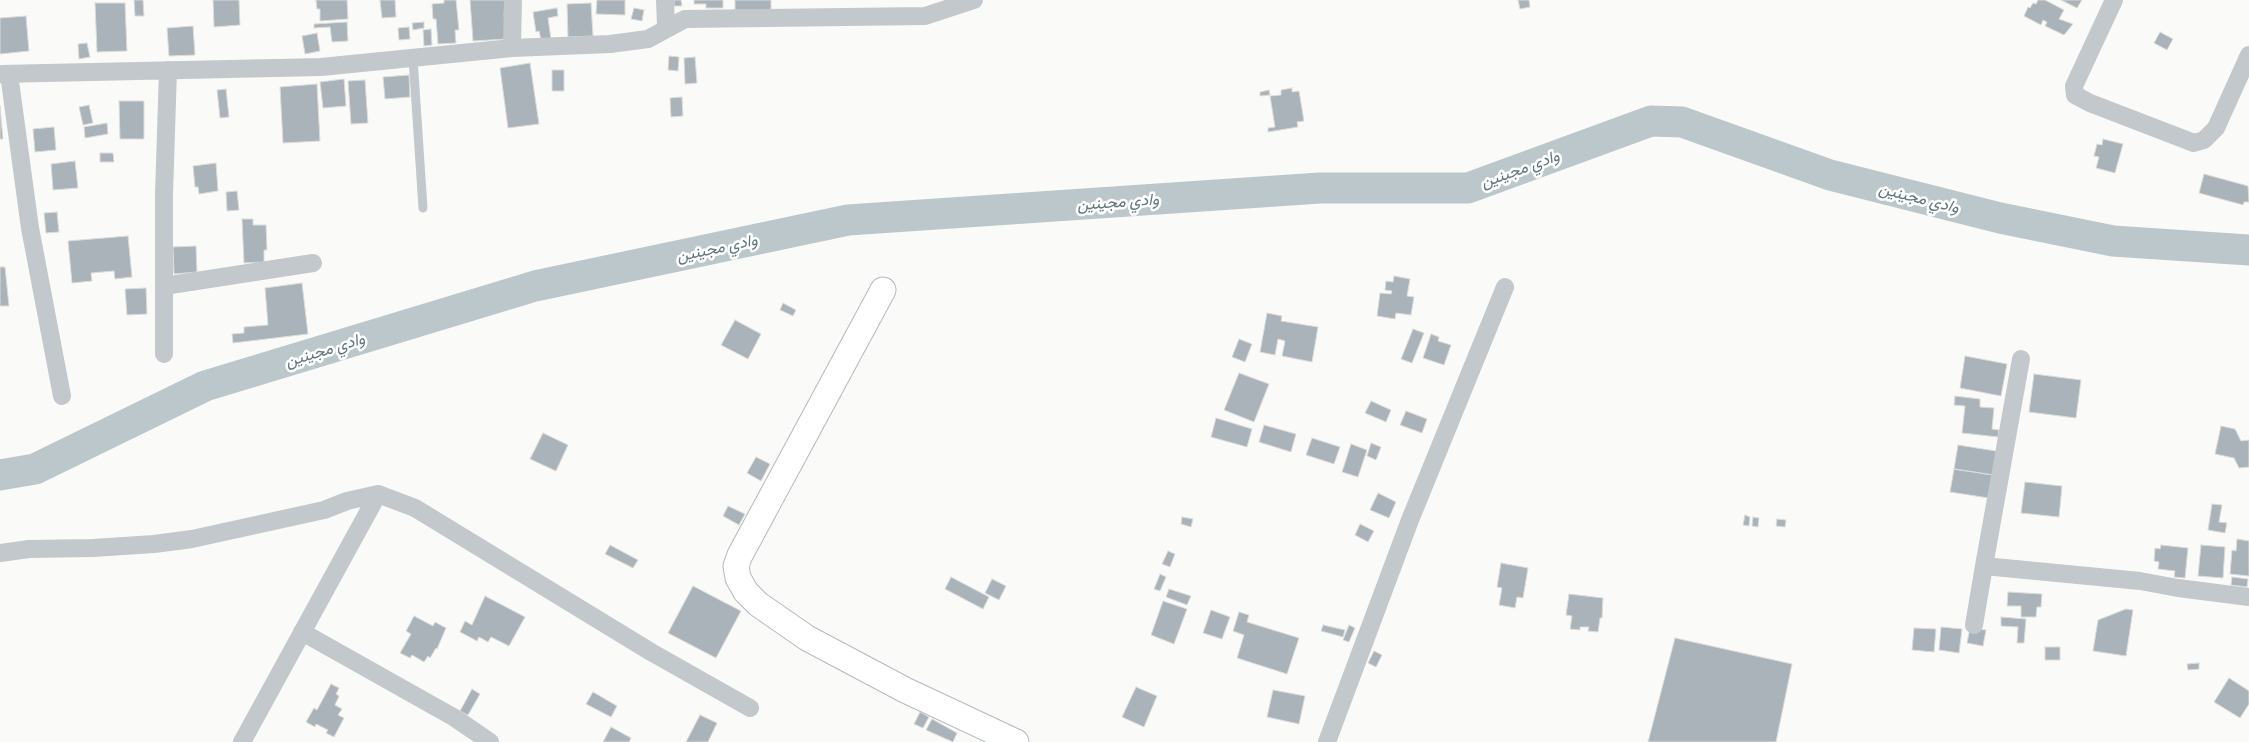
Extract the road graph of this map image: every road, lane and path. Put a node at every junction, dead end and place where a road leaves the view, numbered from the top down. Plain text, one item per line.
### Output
1 (513, 0) edge
2 (665, 0) edge
3 (974, 0) edge
4 (2114, 0) edge
5 (926, 8) edge
6 (666, 27) junction
7 (512, 48) junction
8 (2249, 55) edge
9 (414, 58) junction
10 (168, 70) junction
11 (4, 74) edge
12 (423, 208) dead end
13 (313, 263) dead end
14 (164, 286) junction
15 (1505, 287) dead end
16 (883, 290) dead end
17 (164, 354) dead end
18 (2021, 359) dead end
19 (62, 396) dead end
20 (378, 494) junction
21 (0, 553) edge
22 (1984, 566) junction
23 (2249, 597) edge
24 (1974, 625) dead end
25 (302, 632) junction
26 (750, 708) dead end
27 (242, 742) edge
28 (490, 742) edge
29 (1016, 742) edge
30 (1328, 742) edge

1 - 7 street
2 - 6 street
3 - 5 street
4 - 8 street
5 - 6 street
6 - 7 street
7 - 9 street
9 - 10 street
9 - 12 lane
10 - 11 street
10 - 14 street
11 - 19 street
13 - 14 street
14 - 17 street
15 - 30 street
16 - 29 street
18 - 22 street
20 - 21 street
20 - 25 street
20 - 26 street
22 - 23 street
22 - 24 street
25 - 27 street
25 - 28 street

